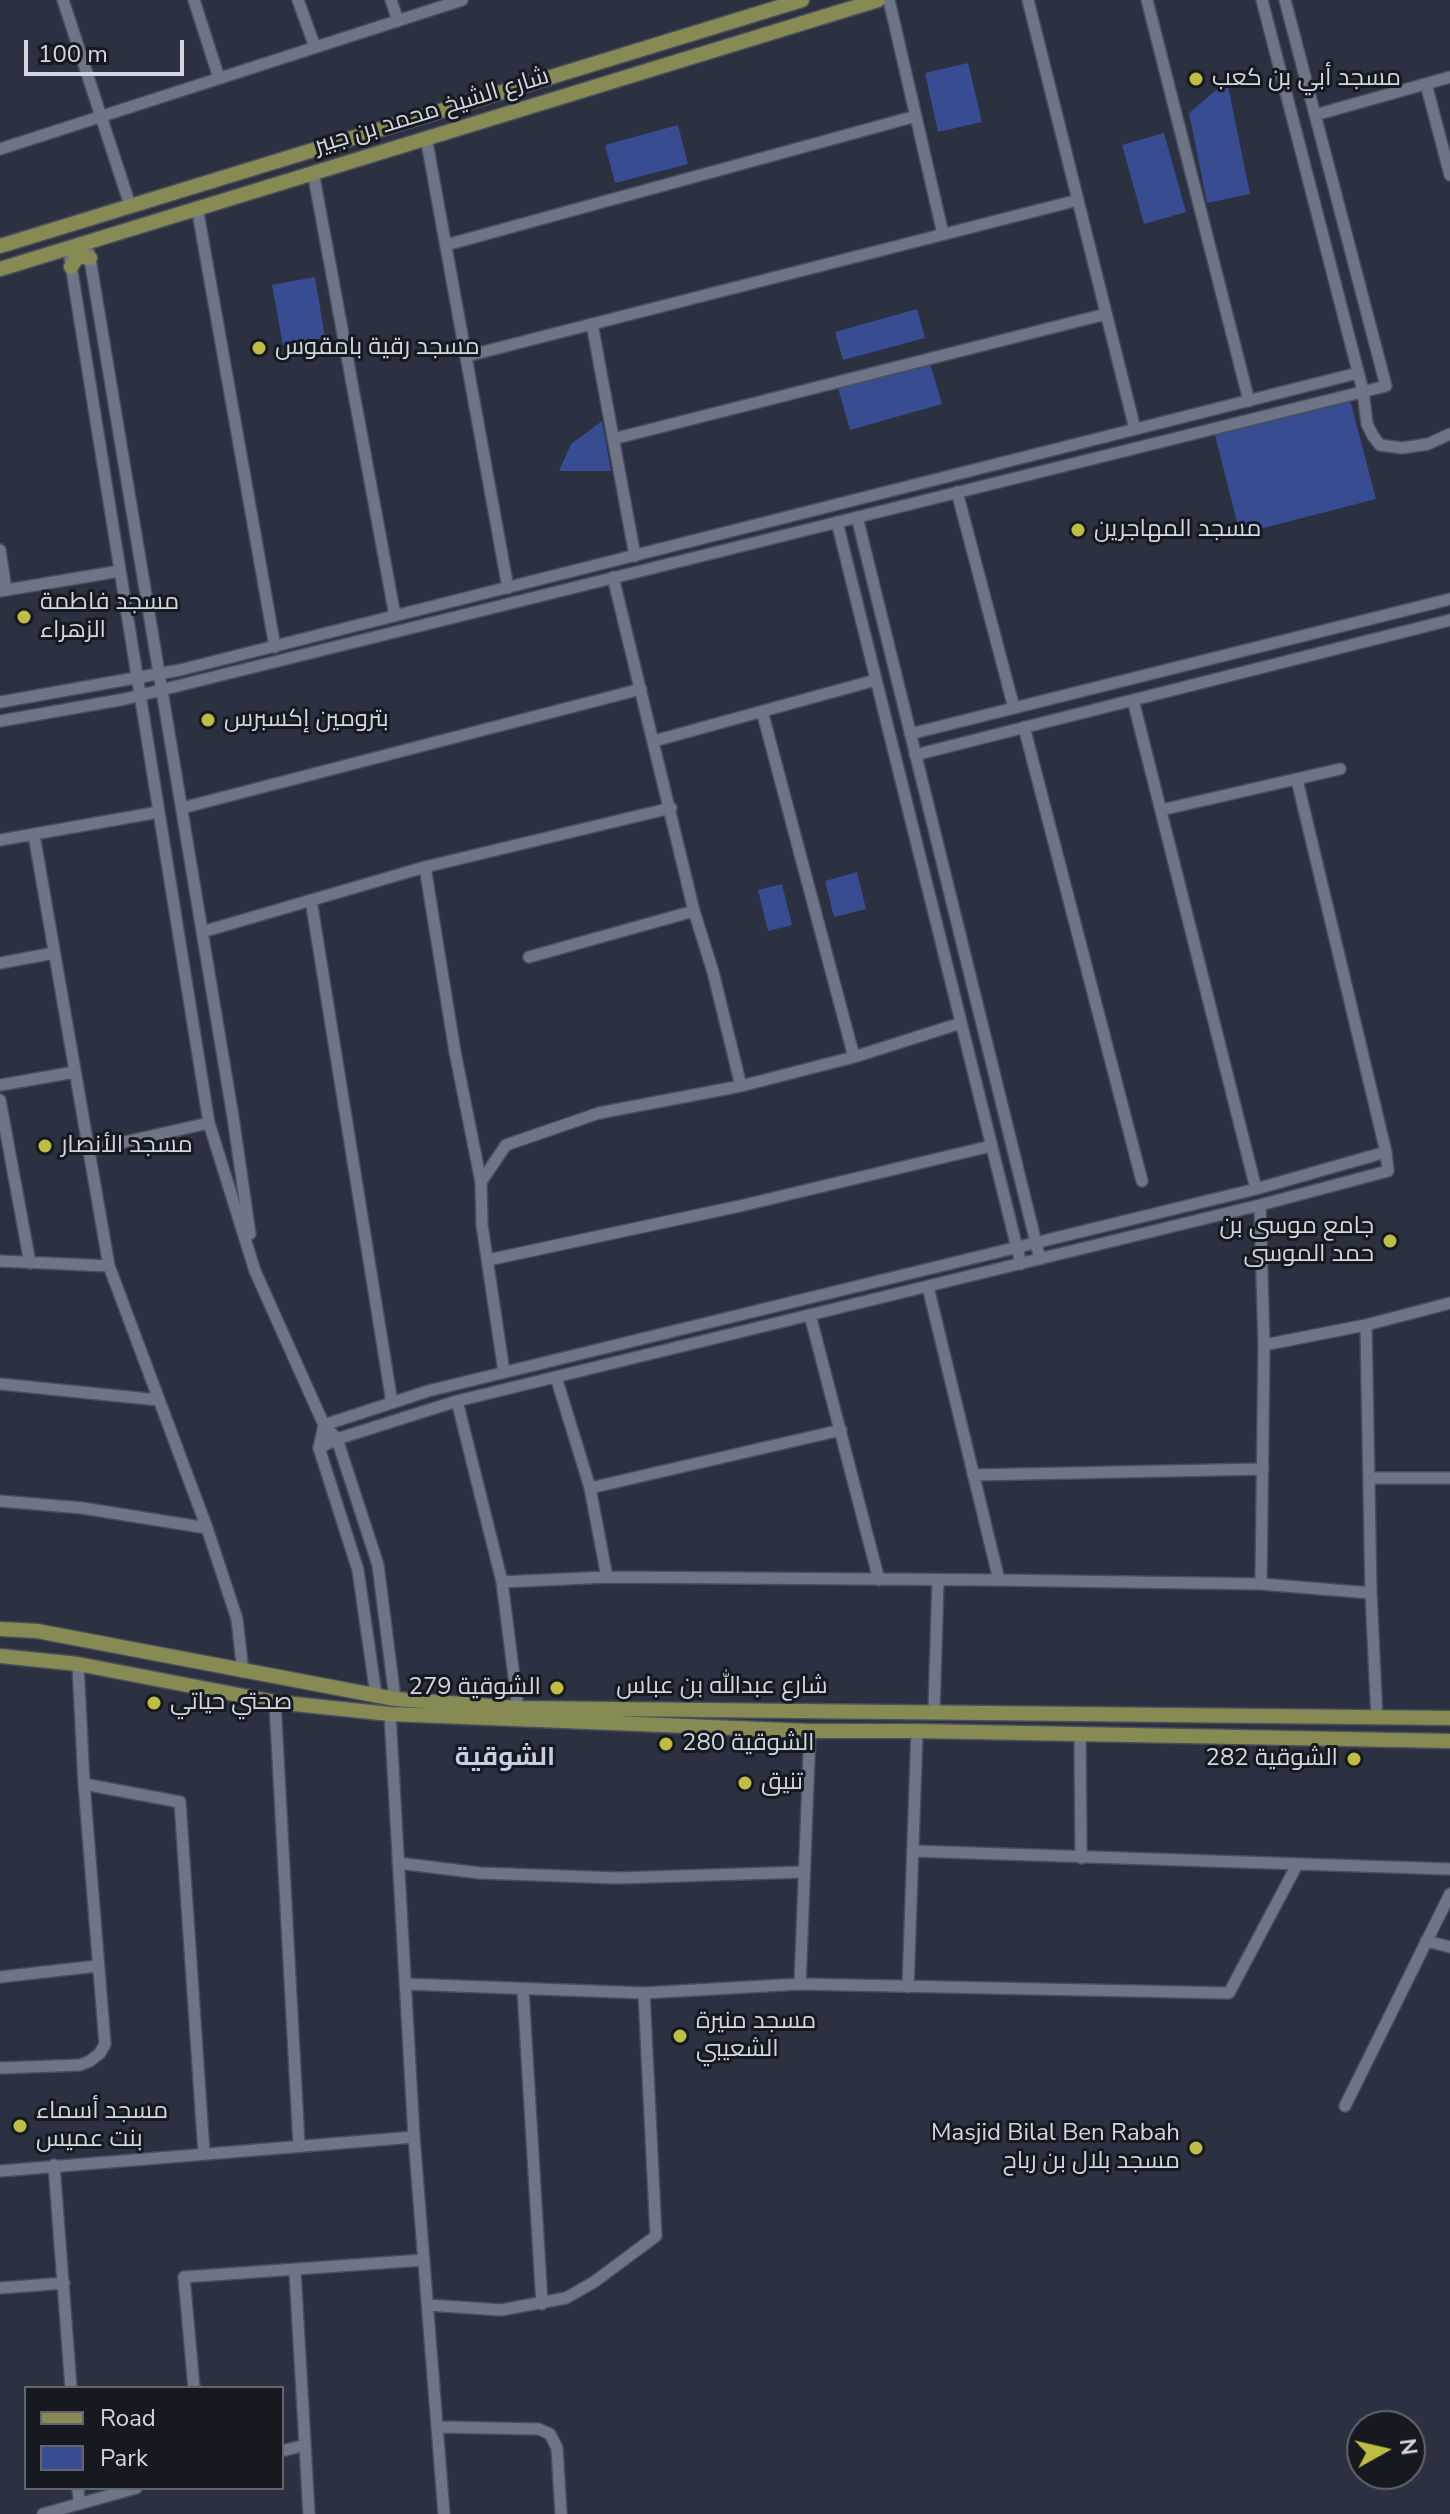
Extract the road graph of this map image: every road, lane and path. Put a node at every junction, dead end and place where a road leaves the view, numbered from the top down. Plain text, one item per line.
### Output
1 (63, 0) edge
2 (194, 0) edge
3 (298, 0) edge
4 (391, 0) edge
5 (462, 0) edge
6 (802, 0) edge
7 (878, 0) edge
8 (889, 0) edge
9 (1028, 0) edge
10 (1147, 0) edge
11 (1262, 0) edge
12 (1285, 0) edge
13 (398, 21) junction
14 (315, 47) junction
15 (637, 50) junction
16 (642, 71) junction
17 (1450, 77) edge
18 (219, 78) junction
19 (1426, 84) junction
20 (1315, 115) junction
21 (101, 116) junction
22 (916, 116) junction
23 (426, 137) junction
24 (0, 149) edge
25 (313, 172) junction
26 (1450, 175) edge
27 (1078, 200) junction
28 (130, 205) junction
29 (197, 207) junction
30 (943, 234) junction
31 (87, 241) junction
32 (446, 245) junction
33 (0, 246) edge
34 (68, 247) junction
35 (90, 258) junction
36 (71, 267) junction
37 (0, 269) edge
38 (1106, 314) junction
39 (592, 324) junction
40 (467, 356) junction
41 (1358, 373) junction
42 (1363, 391) junction
43 (1249, 401) junction
44 (1135, 429) junction
45 (1450, 434) edge
46 (613, 439) junction
47 (957, 492) junction
48 (857, 517) junction
49 (837, 522) junction
50 (0, 550) edge
51 (635, 556) junction
52 (120, 571) junction
53 (613, 577) junction
54 (508, 588) junction
55 (3, 590) edge
56 (1450, 599) edge
57 (395, 616) junction
58 (1450, 620) edge
59 (275, 647) junction
60 (160, 674) junction
61 (138, 678) junction
62 (876, 680) junction
63 (162, 689) junction
64 (641, 689) junction
65 (140, 695) junction
66 (1133, 700) junction
67 (0, 702) edge
68 (1014, 708) junction
69 (762, 711) junction
70 (0, 721) edge
71 (1024, 727) junction
72 (910, 734) junction
73 (654, 741) junction
74 (915, 755) junction
75 (1340, 769) dead end
76 (1297, 780) junction
77 (182, 808) junction
78 (671, 808) junction
79 (1161, 810) junction
80 (159, 812) junction
81 (34, 835) junction
82 (0, 840) edge
83 (425, 867) junction
84 (311, 900) junction
85 (694, 911) junction
86 (202, 932) junction
87 (54, 953) junction
88 (529, 957) dead end
89 (0, 963) edge
90 (961, 1023) junction
91 (854, 1057) junction
92 (75, 1072) junction
93 (0, 1085) edge
94 (741, 1086) junction
95 (0, 1100) edge
96 (209, 1123) junction
97 (991, 1146) junction
98 (89, 1150) junction
99 (1386, 1152) junction
100 (1142, 1181) dead end
101 (481, 1182) junction
102 (1256, 1189) junction
103 (1260, 1205) junction
104 (1036, 1243) junction
105 (1016, 1248) junction
106 (1040, 1259) junction
107 (488, 1260) junction
108 (0, 1261) edge
109 (30, 1263) junction
110 (1021, 1264) junction
111 (109, 1266) junction
112 (255, 1271) junction
113 (928, 1287) junction
114 (1450, 1303) edge
115 (810, 1315) junction
116 (1366, 1325) junction
117 (1264, 1345) junction
118 (504, 1372) junction
119 (556, 1377) junction
120 (0, 1384) edge
121 (159, 1400) junction
122 (457, 1401) junction
123 (392, 1403) junction
124 (324, 1425) junction
125 (841, 1430) junction
126 (337, 1439) junction
127 (319, 1448) junction
128 (1263, 1469) junction
129 (973, 1475) junction
130 (1370, 1478) junction
131 (1450, 1478) edge
132 (590, 1488) junction
133 (0, 1501) edge
134 (207, 1528) junction
135 (607, 1577) junction
136 (879, 1580) junction
137 (938, 1580) junction
138 (999, 1580) junction
139 (502, 1582) junction
140 (1261, 1584) junction
141 (1371, 1593) junction
142 (0, 1629) edge
143 (0, 1656) edge
144 (78, 1664) junction
145 (243, 1672) junction
146 (376, 1695) junction
147 (395, 1699) junction
148 (275, 1702) junction
149 (518, 1708) junction
150 (934, 1711) junction
151 (390, 1714) junction
152 (1450, 1718) edge
153 (1377, 1719) junction
154 (810, 1731) junction
155 (917, 1731) junction
156 (1080, 1734) junction
157 (1450, 1741) edge
158 (84, 1784) junction
159 (913, 1851) junction
160 (1081, 1858) junction
161 (398, 1863) junction
162 (1297, 1865) junction
163 (1450, 1869) edge
164 (803, 1872) junction
165 (1450, 1894) edge
166 (1426, 1941) junction
167 (1450, 1947) edge
168 (97, 1966) junction
169 (0, 1977) edge
170 (405, 1984) junction
171 (800, 1984) junction
172 (908, 1987) junction
173 (523, 1990) junction
174 (644, 1993) junction
175 (0, 2068) edge
176 (1345, 2106) dead end
177 (414, 2137) junction
178 (299, 2145) junction
179 (204, 2153) junction
180 (54, 2165) junction
181 (0, 2171) edge
182 (423, 2260) junction
183 (295, 2271) junction
184 (64, 2283) junction
185 (0, 2288) edge
186 (542, 2304) junction
187 (428, 2305) junction
188 (71, 2386) edge
189 (194, 2386) edge
190 (439, 2427) junction
191 (305, 2445) junction
192 (284, 2450) edge
193 (78, 2490) edge
194 (128, 2490) edge
195 (79, 2502) junction
196 (43, 2514) edge
197 (309, 2514) edge
198 (444, 2514) edge
199 (561, 2514) edge

1 - 21 street
2 - 18 street
3 - 14 street
4 - 13 street
5 - 13 street
6 - 15 main road, شارع الشيخ محمد بن جبير
7 - 16 main road, شارع الشيخ محمد بن جبير
8 - 22 street
9 - 27 street
10 - 43 street
11 - 41 street
12 - 20 street
13 - 14 street
14 - 18 street
15 - 16 main road
15 - 28 main road, شارع الشيخ محمد بن جبير
16 - 23 main road, شارع الشيخ محمد بن جبير
17 - 19 street
18 - 21 street
19 - 20 street
19 - 26 street
20 - 42 street
21 - 24 street
21 - 28 street
22 - 30 street
22 - 32 street
23 - 25 main road, شارع الشيخ محمد بن جبير
23 - 32 street
25 - 29 main road, شارع الشيخ محمد بن جبير
25 - 57 street
27 - 30 street
27 - 38 street
28 - 33 main road, شارع الشيخ محمد بن جبير
29 - 31 main road, شارع الشيخ محمد بن جبير
29 - 59 street
30 - 39 street
31 - 34 main road, شارع الشيخ محمد بن جبير
31 - 35 street
32 - 40 street
34 - 36 street
34 - 37 main road, شارع الشيخ محمد بن جبير
35 - 36 main road
35 - 60 street
36 - 52 street
38 - 44 street
38 - 46 street
39 - 40 street
39 - 46 street
40 - 54 street
41 - 42 street
41 - 43 street
42 - 45 street
42 - 47 street
43 - 44 street
44 - 51 street
46 - 51 street
47 - 48 street
47 - 68 street
48 - 49 street
48 - 72 street
49 - 53 street
49 - 62 street
50 - 55 street
51 - 54 street
52 - 55 street
52 - 61 street
53 - 63 street
53 - 64 street
54 - 57 street
56 - 68 street
57 - 59 street
58 - 66 street
59 - 60 street
60 - 61 street
60 - 63 street
61 - 65 street
61 - 67 street
62 - 69 street
62 - 90 street
63 - 65 street
63 - 77 street
64 - 73 street
64 - 77 street
65 - 70 street
65 - 80 street
66 - 71 street
66 - 79 street
68 - 72 street
69 - 73 street
69 - 91 street
71 - 74 street
71 - 100 street
72 - 74 street
73 - 78 street
74 - 104 street
75 - 76 street
76 - 79 street
76 - 99 street
77 - 86 street
78 - 83 street
78 - 85 street
79 - 102 street
80 - 81 street
80 - 96 street
81 - 82 street
81 - 87 street
83 - 84 street
83 - 101 street
84 - 86 street
84 - 123 street
85 - 88 street
85 - 94 street
86 - 112 street
87 - 89 street
87 - 92 street
90 - 91 street
90 - 97 street
91 - 94 street
92 - 93 street
92 - 98 street
94 - 101 street
95 - 109 street
96 - 98 street
96 - 112 street
97 - 105 street
97 - 107 street
98 - 111 street
99 - 102 street
99 - 103 street
101 - 107 street
102 - 104 street
103 - 106 street
103 - 117 street
104 - 105 street
104 - 106 street
105 - 110 street
105 - 118 street
106 - 110 street
107 - 118 street
108 - 109 street
109 - 111 street
110 - 113 street
111 - 121 street
112 - 124 street
113 - 115 street
113 - 129 street
114 - 116 street
115 - 119 street
115 - 125 street
116 - 117 street
116 - 130 street
117 - 128 street
118 - 123 street
119 - 122 street
119 - 132 street
120 - 121 street
121 - 134 street
122 - 126 street
122 - 139 street
123 - 124 street
124 - 126 street
124 - 127 street
125 - 132 street
125 - 136 street
126 - 127 street
126 - 147 street
127 - 146 street
128 - 129 street
128 - 140 street
129 - 138 street
130 - 131 street
130 - 141 street
132 - 135 street
133 - 134 street
134 - 145 street
135 - 136 street
135 - 139 street
136 - 137 street
137 - 138 street
137 - 150 street
138 - 140 street
139 - 149 street
140 - 141 street
141 - 153 street
142 - 145 main road, شارع عبدالله بن عباس
143 - 144 main road, شارع عبدالله بن عباس
144 - 148 main road, شارع عبدالله بن عباس
144 - 158 street
145 - 146 main road, شارع عبدالله بن عباس
146 - 147 main road, شارع عبدالله بن عباس
147 - 149 main road, شارع عبدالله بن عباس
148 - 151 main road, شارع عبدالله بن عباس
148 - 178 street
149 - 150 main road, شارع عبدالله بن عباس
150 - 153 main road, شارع عبدالله بن عباس
151 - 154 main road, شارع عبدالله بن عباس
151 - 161 street
152 - 153 main road, شارع عبدالله بن عباس
154 - 155 main road, شارع عبدالله بن عباس
154 - 164 street
155 - 156 main road, شارع عبدالله بن عباس
155 - 159 street
156 - 157 main road, شارع عبدالله بن عباس
156 - 160 street
158 - 168 street
158 - 179 street
159 - 160 street
159 - 172 street
160 - 162 street
161 - 164 street
161 - 170 street
162 - 163 street
162 - 172 street
164 - 171 street
165 - 166 street
166 - 167 street
166 - 176 street
168 - 169 street
168 - 175 street
170 - 173 street
170 - 177 street
171 - 172 street
171 - 174 street
173 - 174 street
173 - 186 street
174 - 186 street
177 - 178 street
177 - 182 street
178 - 179 street
179 - 180 street
180 - 181 street
180 - 184 street
182 - 183 street
182 - 187 street
183 - 189 street
183 - 191 street
184 - 185 street
184 - 188 street
186 - 187 street
187 - 190 street
190 - 198 street
190 - 199 street
191 - 192 street
191 - 197 street
193 - 195 street
194 - 195 street
195 - 196 street

